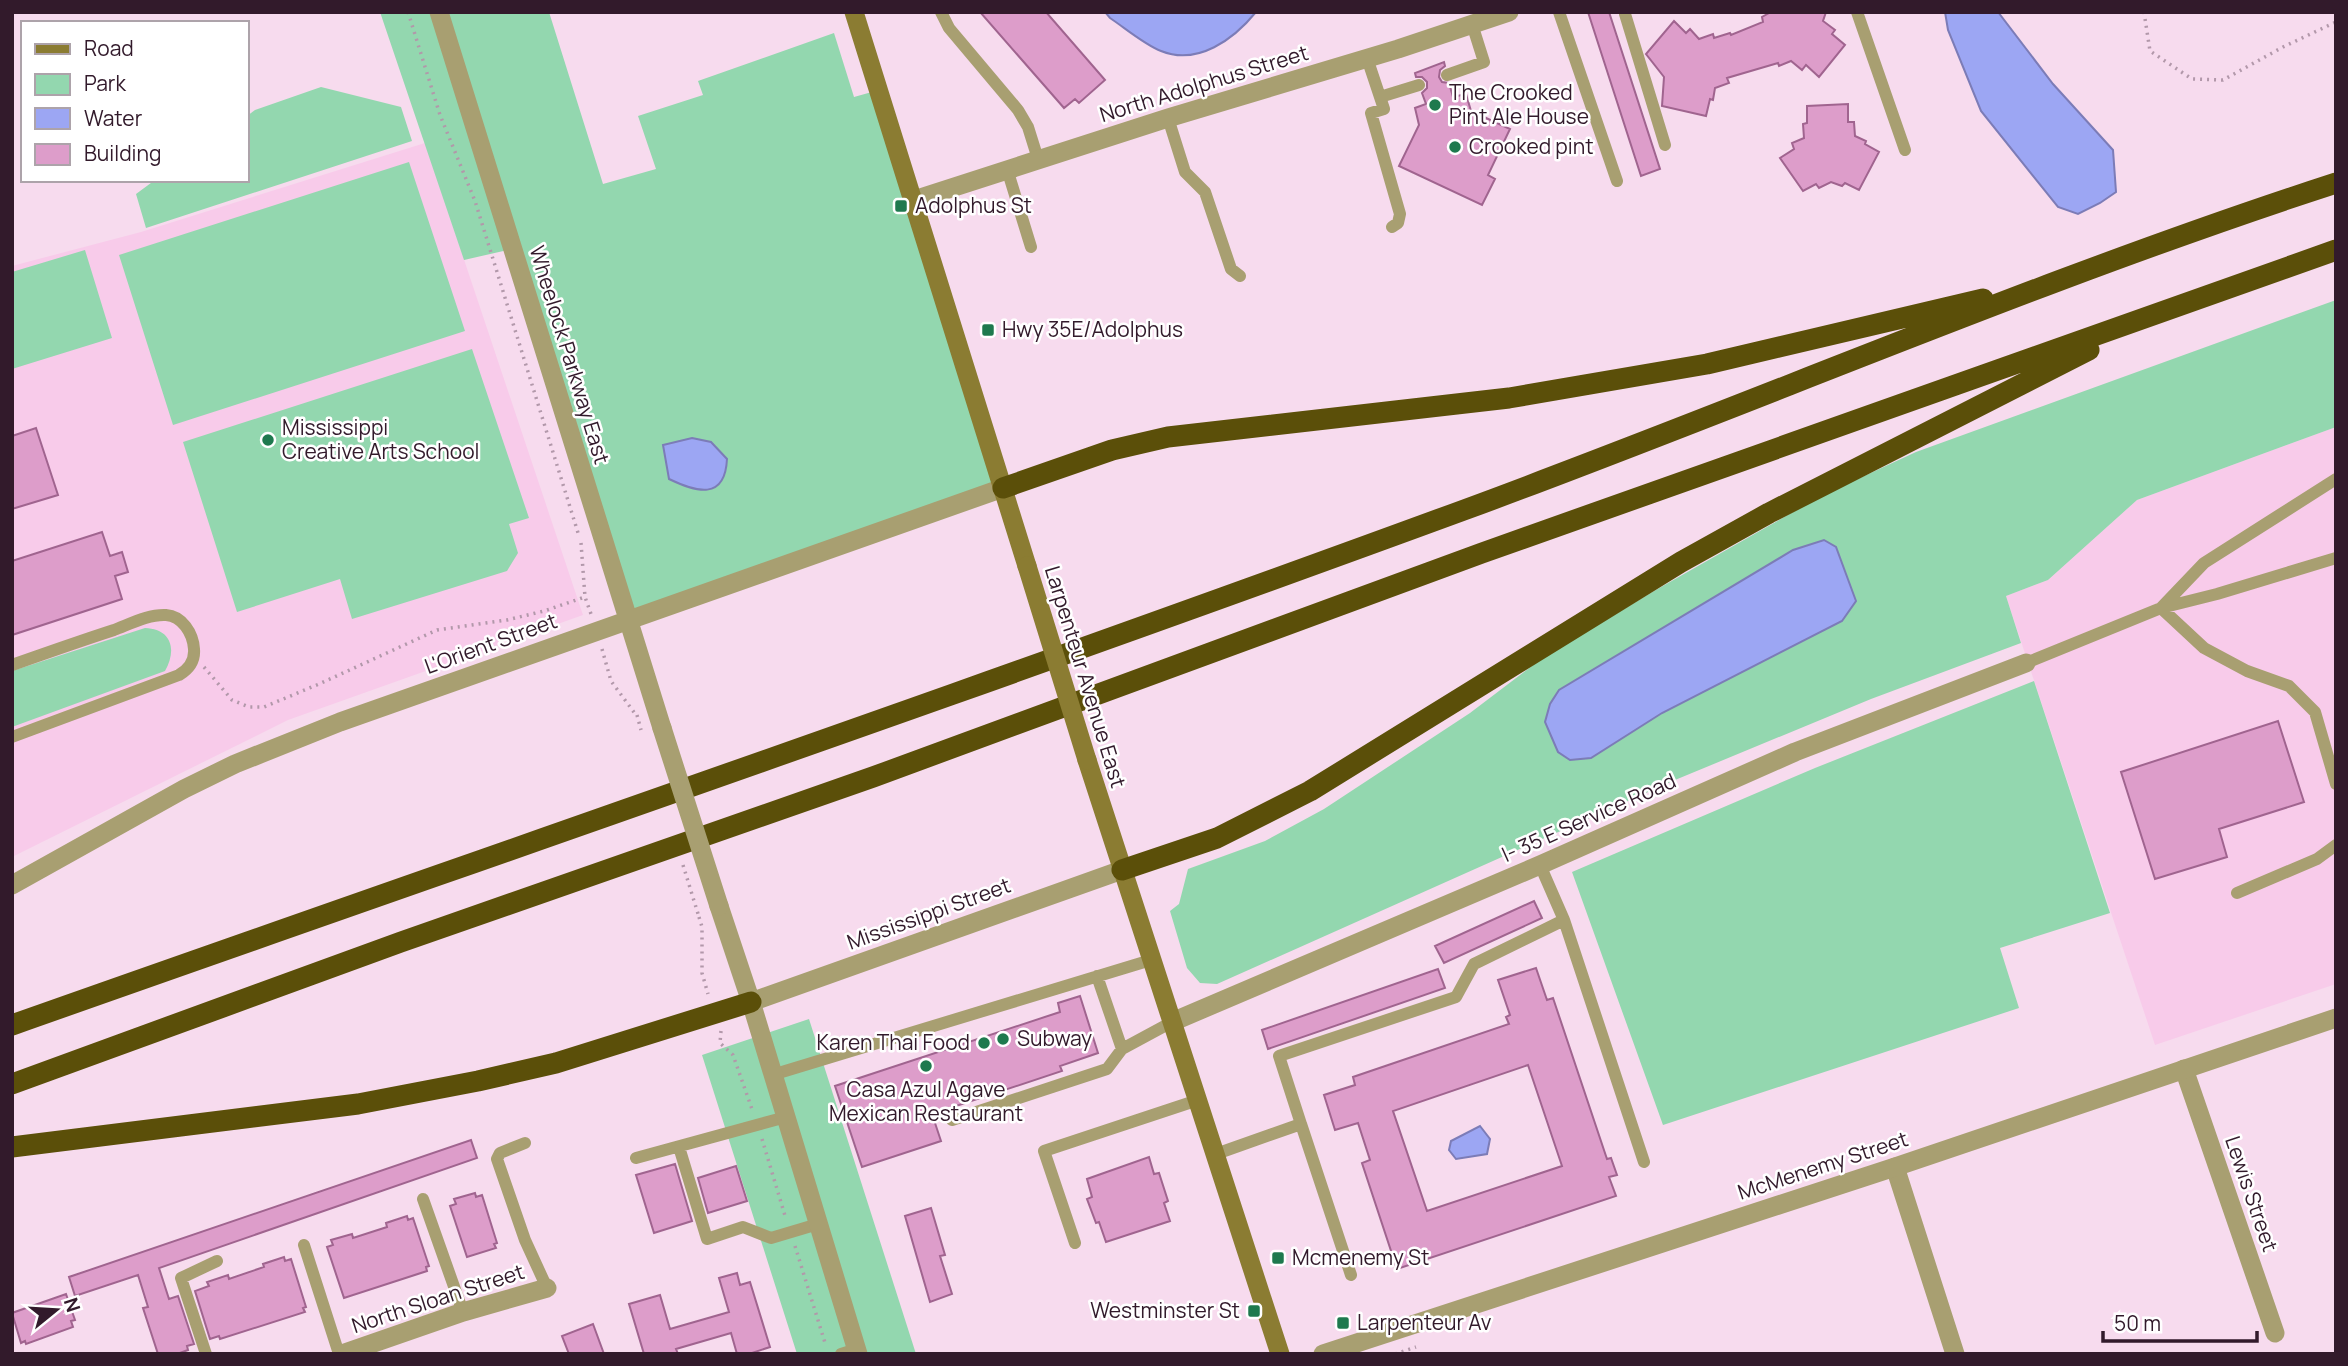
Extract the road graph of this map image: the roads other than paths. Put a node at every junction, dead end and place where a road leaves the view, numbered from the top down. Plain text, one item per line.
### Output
1 (439, 12) edge
2 (854, 12) edge
3 (941, 12) edge
4 (1509, 12) edge
5 (1559, 12) edge
6 (1857, 12) edge
7 (1627, 13) edge
8 (1472, 24) junction
9 (1367, 58) junction
10 (1447, 75) dead end
11 (1419, 85) dead end
12 (1380, 97) junction
13 (1168, 118) junction
14 (1665, 145) dead end
15 (1905, 150) dead end
16 (1038, 159) junction
17 (2336, 168) edge
18 (1007, 169) junction
19 (1617, 181) dead end
20 (2336, 183) edge
21 (914, 200) junction
22 (2259, 208) junction
23 (1392, 227) dead end
24 (1031, 247) dead end
25 (2336, 250) edge
26 (1240, 276) dead end
27 (2070, 278) junction
28 (2166, 311) junction
29 (2336, 479) edge
30 (1003, 488) junction
31 (2336, 558) edge
32 (2161, 608) junction
33 (628, 619) junction
34 (2026, 663) joint
35 (12, 665) edge
36 (12, 737) edge
37 (2336, 784) edge
38 (2336, 845) edge
39 (1540, 865) junction
40 (1122, 870) junction
41 (12, 886) edge
42 (2237, 893) dead end
43 (1564, 920) junction
44 (1152, 960) junction
45 (1097, 976) junction
46 (751, 1002) junction
47 (2336, 1018) edge
48 (1172, 1022) junction
49 (12, 1025) edge
50 (1122, 1049) junction
51 (2184, 1069) junction
52 (772, 1075) junction
53 (12, 1084) edge
54 (1198, 1100) junction
55 (786, 1117) junction
56 (952, 1120) dead end
57 (1301, 1124) junction
58 (525, 1143) dead end
59 (12, 1147) edge
60 (679, 1147) junction
61 (1216, 1154) junction
62 (636, 1158) dead end
63 (1644, 1162) dead end
64 (1895, 1167) junction
65 (423, 1199) dead end
66 (818, 1224) junction
67 (1075, 1243) dead end
68 (304, 1245) dead end
69 (216, 1261) dead end
70 (1351, 1275) dead end
71 (547, 1288) joint
72 (463, 1312) junction
73 (2276, 1333) dead end
74 (852, 1352) edge
75 (206, 1354) edge
76 (341, 1354) edge
77 (1280, 1354) edge
78 (1323, 1354) edge
79 (1955, 1354) edge

1 - 33 street, Wheelock Parkway East
2 - 21 main road, Larpenteur Avenue East
3 - 16 lane
4 - 8 street, North Adolphus Street
5 - 19 lane
6 - 15 lane
7 - 14 lane
8 - 9 street, North Adolphus Street
8 - 10 lane
9 - 12 lane
9 - 13 street, North Adolphus Street
11 - 12 lane
12 - 23 lane
13 - 16 street, North Adolphus Street
13 - 26 lane
16 - 18 street, North Adolphus Street
17 - 22 highway
18 - 21 street, North Adolphus Street
18 - 24 lane
20 - 22 highway
21 - 30 main road, Larpenteur Avenue East
22 - 27 highway
25 - 28 highway
27 - 30 highway
27 - 49 highway
28 - 40 highway
28 - 53 highway
29 - 32 lane
30 - 33 street, L'Orient Street
30 - 40 main road, Larpenteur Avenue East, bridge
31 - 32 lane
32 - 34 lane
32 - 37 lane
33 - 41 street, L'Orient Street
33 - 46 street, Wheelock Parkway East, bridge
34 - 39 street, I- 35 E Service Road
35 - 36 lane
38 - 42 lane
39 - 43 lane
39 - 48 street, I- 35 E Service Road
40 - 44 main road, Larpenteur Avenue East
40 - 46 street, Mississippi Street
43 - 57 lane
43 - 63 lane
44 - 45 lane
44 - 48 main road, Larpenteur Avenue East
45 - 50 lane
45 - 52 lane
46 - 52 street, Wheelock Parkway East
46 - 59 highway
47 - 51 street, McMenemy Street
48 - 50 lane
48 - 54 main road, Larpenteur Avenue East
50 - 56 lane
51 - 64 street, McMenemy Street
51 - 73 street, Lewis Street
52 - 55 street, Wheelock Parkway East
54 - 61 main road, Larpenteur Avenue East
54 - 67 lane
55 - 60 lane
55 - 66 street, Wheelock Parkway East
57 - 61 lane
57 - 70 lane
58 - 71 lane
60 - 62 lane
60 - 66 lane
61 - 77 main road, Larpenteur Avenue East
64 - 78 street, McMenemy Street
64 - 79 street
65 - 72 lane
66 - 74 street, Wheelock Parkway East
68 - 76 lane
69 - 75 lane
71 - 72 street, North Sloan Street
72 - 76 street, North Sloan Street

